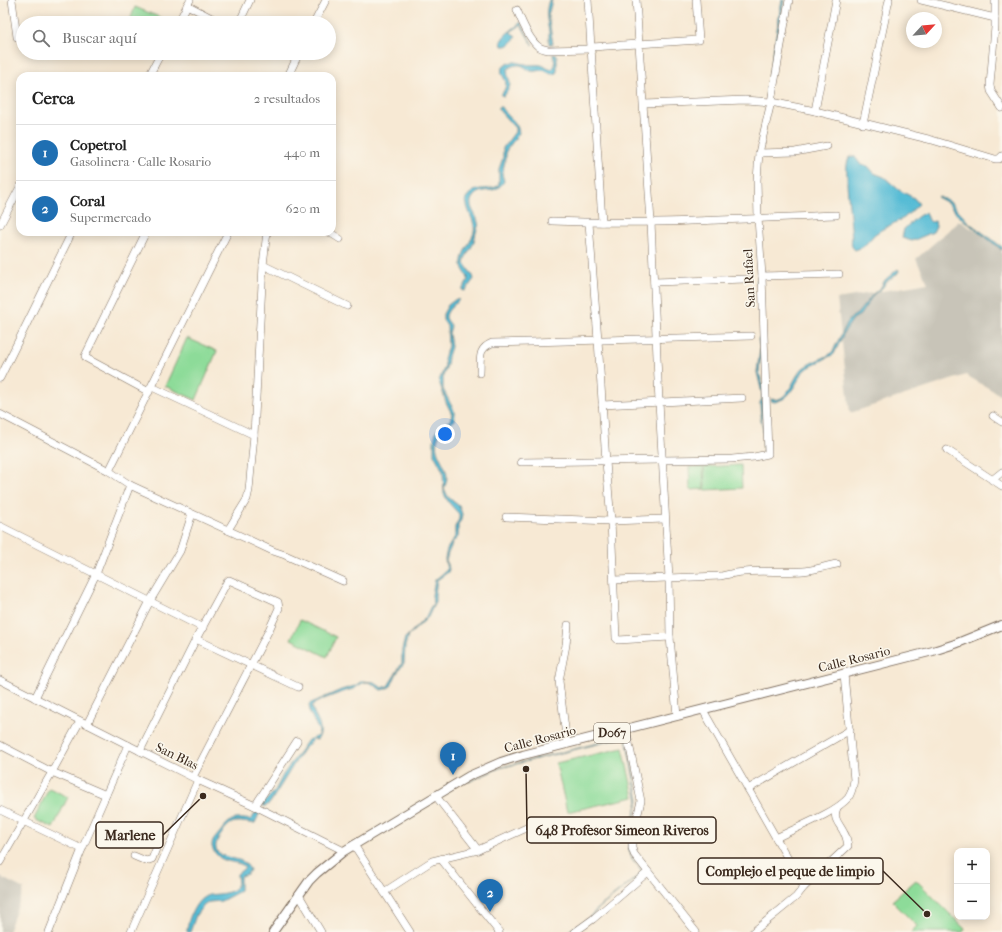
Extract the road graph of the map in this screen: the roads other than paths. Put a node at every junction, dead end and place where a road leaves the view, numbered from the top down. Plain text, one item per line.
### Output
1 (12, 0) edge
2 (250, 0) edge
3 (326, 0) edge
4 (588, 0) edge
5 (636, 0) edge
6 (696, 0) edge
7 (789, 0) edge
8 (836, 0) edge
9 (889, 0) edge
10 (921, 0) edge
11 (995, 0) edge
12 (188, 3) edge
13 (516, 10) dead end
14 (182, 16) edge
15 (209, 16) edge
16 (242, 16) edge
17 (318, 16) edge
18 (995, 20) junction
19 (1002, 24) edge
20 (16, 30) edge
21 (638, 44) junction
22 (591, 48) junction
23 (157, 60) edge
24 (296, 60) edge
25 (151, 72) edge
26 (290, 72) edge
27 (771, 102) junction
28 (644, 104) junction
29 (1002, 108) edge
30 (815, 111) junction
31 (864, 124) junction
32 (827, 146) dead end
33 (760, 153) junction
34 (1002, 156) edge
35 (16, 194) edge
36 (836, 215) dead end
37 (758, 218) junction
38 (552, 221) dead end
39 (602, 222) junction
40 (651, 222) junction
41 (588, 223) junction
42 (0, 225) edge
43 (70, 236) edge
44 (144, 236) edge
45 (226, 236) edge
46 (266, 236) edge
47 (336, 236) edge
48 (340, 238) dead end
49 (263, 265) junction
50 (839, 274) dead end
51 (762, 276) junction
52 (746, 279) dead end
53 (654, 282) junction
54 (347, 306) dead end
55 (751, 336) dead end
56 (657, 339) junction
57 (598, 340) junction
58 (480, 373) dead end
59 (0, 378) edge
60 (151, 390) junction
61 (742, 398) dead end
62 (659, 402) junction
63 (602, 405) junction
64 (0, 414) edge
65 (993, 416) dead end
66 (1002, 422) edge
67 (254, 435) junction
68 (947, 450) dead end
69 (663, 460) junction
70 (521, 462) dead end
71 (606, 462) junction
72 (109, 471) junction
73 (1002, 472) edge
74 (992, 480) junction
75 (130, 485) junction
76 (1002, 486) edge
77 (192, 514) junction
78 (506, 517) dead end
79 (665, 519) junction
80 (611, 521) junction
81 (0, 526) edge
82 (228, 530) junction
83 (836, 564) dead end
84 (96, 574) junction
85 (669, 578) junction
86 (614, 580) junction
87 (343, 581) dead end
88 (150, 601) junction
89 (1002, 625) edge
90 (568, 626) dead end
91 (203, 628) junction
92 (670, 637) junction
93 (196, 639) junction
94 (251, 665) junction
95 (844, 674) junction
96 (0, 680) edge
97 (298, 688) dead end
98 (35, 698) junction
99 (703, 710) junction
100 (677, 716) junction
101 (80, 721) junction
102 (87, 724) junction
103 (626, 729) junction
104 (850, 730) junction
105 (297, 741) dead end
106 (567, 744) junction
107 (128, 745) junction
108 (0, 746) edge
109 (140, 751) junction
110 (52, 772) junction
111 (195, 779) junction
112 (748, 789) junction
113 (106, 795) junction
114 (435, 795) junction
115 (255, 806) junction
116 (837, 808) junction
117 (0, 810) edge
118 (24, 822) junction
119 (533, 825) dead end
120 (144, 828) dead end
121 (776, 838) junction
122 (354, 845) junction
123 (82, 849) junction
124 (156, 850) junction
125 (478, 850) junction
126 (344, 851) junction
127 (166, 855) junction
128 (134, 856) dead end
129 (442, 859) junction
130 (0, 862) edge
131 (648, 872) junction
132 (804, 887) junction
133 (384, 892) junction
134 (299, 895) junction
135 (49, 932) edge
136 (131, 932) edge
137 (273, 932) edge
138 (321, 932) edge
139 (410, 932) edge
140 (499, 932) edge
141 (575, 932) edge
142 (696, 932) edge
143 (753, 932) edge

1 - 20 street
2 - 16 street
3 - 17 street
4 - 22 street
5 - 21 street
6 - 21 street
7 - 27 street, San Rafael
8 - 30 street
9 - 31 street
10 - 18 street
11 - 18 street
12 - 14 street
12 - 15 street
13 - 22 street
18 - 19 street
18 - 29 street
21 - 22 street
21 - 28 street
22 - 39 street
23 - 25 street
24 - 26 street
27 - 28 street
27 - 30 street
27 - 33 street, San Rafael
28 - 40 street
30 - 31 street
31 - 34 street
32 - 33 street
33 - 37 street, San Rafael
35 - 42 street
36 - 37 street
37 - 40 street
37 - 51 street, San Rafael
38 - 41 street
39 - 40 street
39 - 41 street
40 - 53 street
41 - 57 street
43 - 59 street
44 - 60 street
45 - 60 street
46 - 49 street
47 - 48 street
49 - 54 street
49 - 67 street
50 - 51 street
51 - 69 street, San Rafael
52 - 53 street
53 - 56 street
55 - 56 street
56 - 57 street
56 - 62 street
57 - 58 street
57 - 63 street
60 - 67 street
60 - 72 street
61 - 62 street
62 - 63 street
62 - 69 street
63 - 71 street
64 - 72 street
65 - 66 street
67 - 82 street
68 - 74 street
69 - 71 street
69 - 79 street
70 - 71 street
71 - 80 street
72 - 75 street
73 - 74 street
74 - 76 street
75 - 77 street
75 - 84 street
77 - 82 street
77 - 88 street
78 - 80 street
79 - 80 street
79 - 85 street
80 - 86 street
81 - 84 street
82 - 87 street
83 - 85 street
84 - 88 street
84 - 98 street
85 - 86 street
85 - 92 street
86 - 92 street
88 - 91 street
88 - 102 street
89 - 95 main road, Calle Rosario / D067
90 - 106 street
91 - 93 street
91 - 94 street
92 - 100 street
93 - 94 street
93 - 109 street
94 - 97 street
94 - 111 street
95 - 99 main road, Calle Rosario / D067
95 - 104 street
96 - 98 street, San Blas
98 - 101 street, San Blas
99 - 100 main road, Calle Rosario / D067
99 - 112 street
100 - 103 main road, Calle Rosario / D067
101 - 102 street, San Blas
101 - 110 street
102 - 107 street, San Blas
103 - 106 main road, Calle Rosario / D067
103 - 131 street
104 - 112 street
104 - 116 street
105 - 115 street
106 - 114 main road, Calle Rosario / D067
107 - 109 street, San Blas
107 - 113 street
108 - 110 street
109 - 111 street, San Blas
110 - 113 street
110 - 118 street
111 - 115 street, San Blas
111 - 127 street
112 - 121 street
113 - 123 street
114 - 122 main road, Calle Rosario / D067
114 - 125 street
115 - 126 street, San Blas
116 - 121 street
116 - 132 street
117 - 118 street
118 - 123 street
118 - 130 street
119 - 125 street
120 - 124 street
121 - 132 street
122 - 126 main road, Calle Rosario / D067
122 - 133 street
123 - 135 street
124 - 127 street
124 - 128 street
125 - 129 street
126 - 134 main road, Calle Rosario / D067
127 - 136 street
129 - 133 street
129 - 140 street
131 - 141 street
131 - 142 street
132 - 143 street
133 - 139 street
134 - 137 main road, Calle Rosario / D067
134 - 138 street

